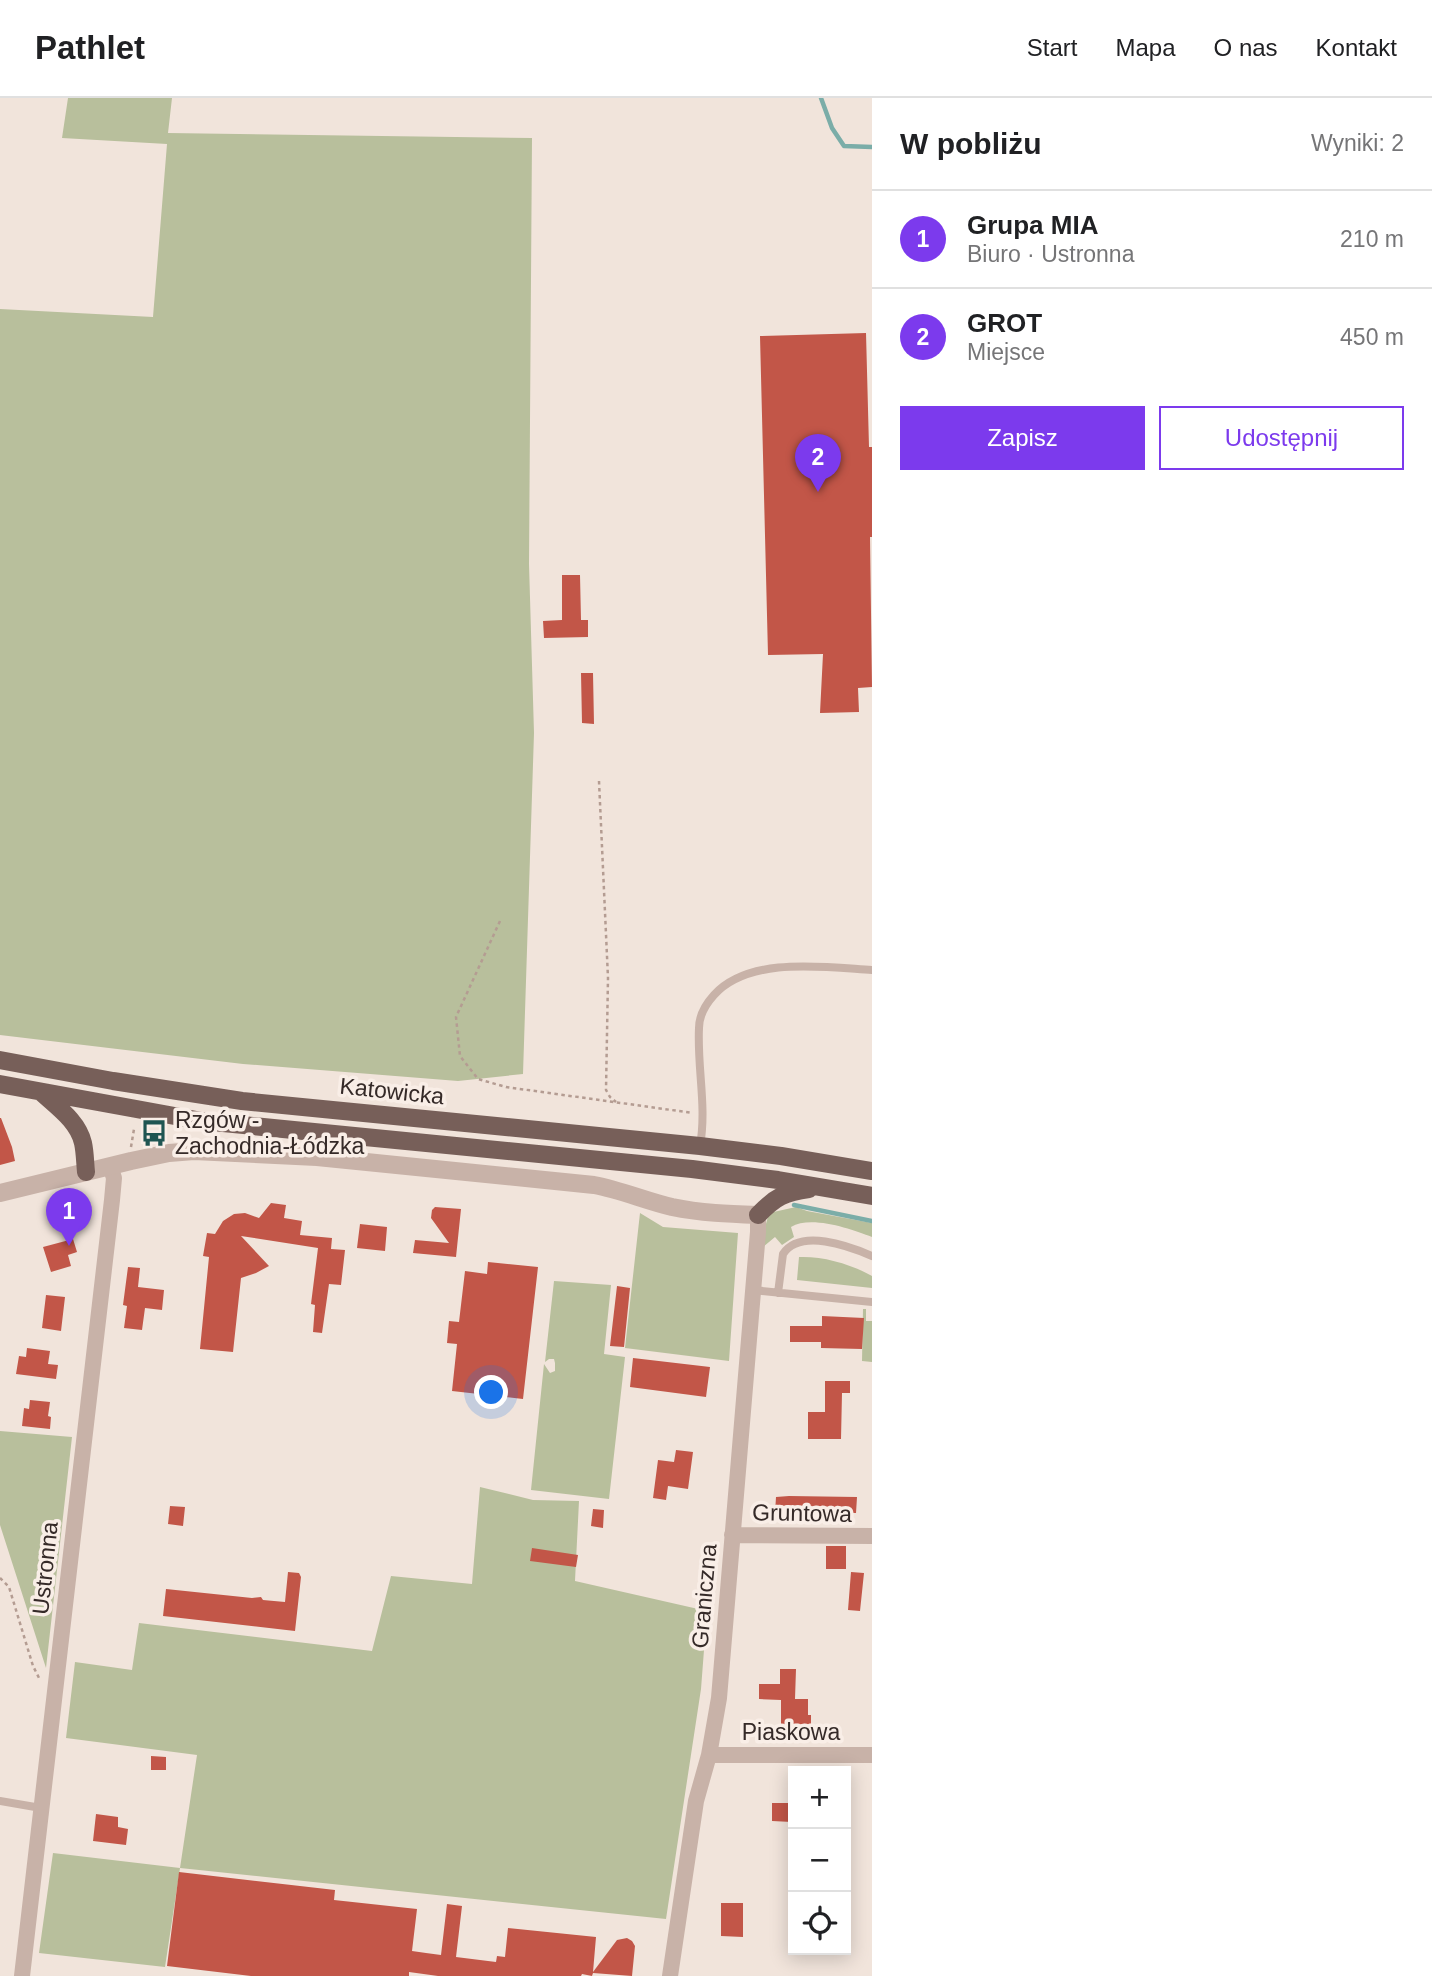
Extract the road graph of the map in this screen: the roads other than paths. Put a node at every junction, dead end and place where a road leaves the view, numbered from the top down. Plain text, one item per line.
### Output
1 (872, 970) edge
2 (0, 1060) edge
3 (0, 1084) edge
4 (41, 1092) junction
5 (701, 1146) junction
6 (110, 1166) junction
7 (86, 1171) junction
8 (872, 1171) edge
9 (825, 1188) junction
10 (0, 1193) edge
11 (872, 1196) edge
12 (758, 1215) junction
13 (872, 1256) edge
14 (753, 1290) junction
15 (778, 1293) junction
16 (872, 1302) edge
17 (732, 1535) junction
18 (872, 1536) edge
19 (709, 1755) junction
20 (872, 1755) edge
21 (0, 1801) edge
22 (41, 1808) junction
23 (22, 1976) edge
24 (670, 1976) edge

1 - 5 lane
2 - 5 main road, Katowicka
3 - 4 main road
4 - 7 main road
4 - 9 main road
5 - 8 main road, Katowicka
6 - 7 street
6 - 12 street
6 - 22 street, Ustronna
7 - 10 street
9 - 11 main road
9 - 12 main road
12 - 14 street, Graniczna
13 - 15 lane
14 - 15 lane
14 - 17 street, Graniczna
15 - 16 lane
17 - 18 street, Gruntowa
17 - 19 street, Graniczna
19 - 20 street, Piaskowa
19 - 24 street, Graniczna
21 - 22 lane
22 - 23 street, Ustronna

